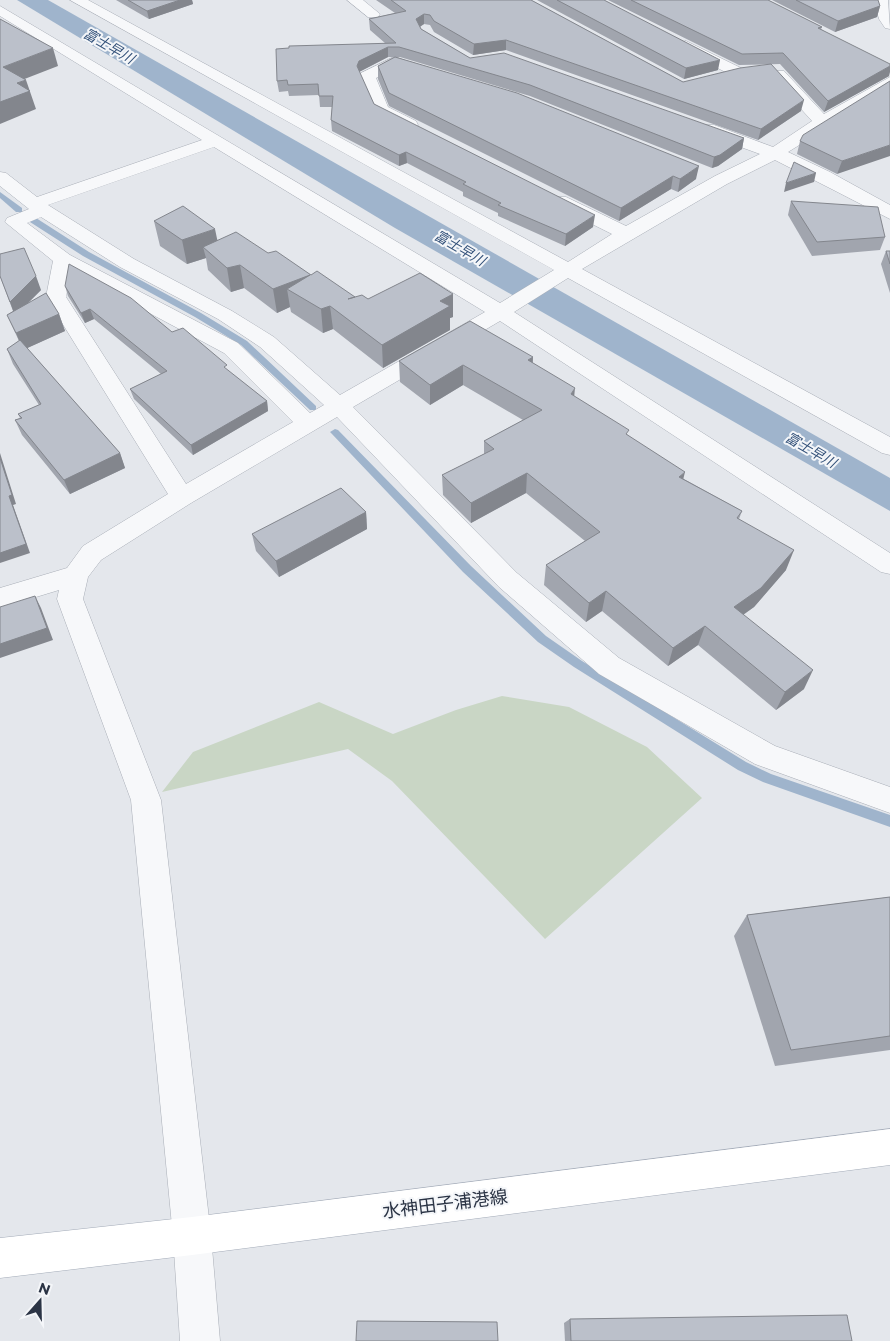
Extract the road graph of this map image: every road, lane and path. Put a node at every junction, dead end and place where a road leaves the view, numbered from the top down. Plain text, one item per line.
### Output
1 (77, 0) edge
2 (354, 0) edge
3 (881, 0) edge
4 (0, 10) edge
5 (372, 14) dead end
6 (890, 25) edge
7 (669, 38) edge
8 (430, 71) edge
9 (737, 72) junction
10 (710, 79) edge
11 (888, 87) edge
12 (822, 122) junction
13 (691, 124) edge
14 (424, 132) edge
15 (216, 141) junction
16 (775, 153) junction
17 (703, 173) dead end
18 (0, 177) edge
19 (721, 180) junction
20 (547, 194) edge
21 (38, 207) junction
22 (890, 213) edge
23 (7, 217) edge
24 (626, 234) junction
25 (63, 259) junction
26 (564, 272) junction
27 (506, 308) junction
28 (339, 406) junction
29 (308, 424) junction
30 (890, 447) edge
31 (182, 497) junction
32 (890, 565) edge
33 (76, 575) junction
34 (0, 598) edge
35 (890, 800) edge
36 (890, 1147) edge
37 (192, 1236) junction
38 (0, 1258) edge
39 (200, 1341) edge

1 - 26 street
2 - 5 street
3 - 6 street
4 - 15 street
7 - 9 street
8 - 14 street
9 - 10 street
9 - 12 street
11 - 12 street
12 - 16 street
13 - 16 street
15 - 21 street
15 - 27 street
16 - 19 street
16 - 22 street
17 - 19 street
18 - 21 street
19 - 24 street
20 - 24 street
21 - 23 street
21 - 28 street
23 - 25 street
24 - 26 street
25 - 29 street
25 - 31 street
26 - 27 street
26 - 30 street
27 - 28 street
27 - 32 street
28 - 29 street
28 - 35 street
29 - 31 street
31 - 33 street
33 - 34 street
33 - 37 street
36 - 37 main road, 水神田子浦港線
37 - 38 main road, 水神田子浦港線
37 - 39 street

